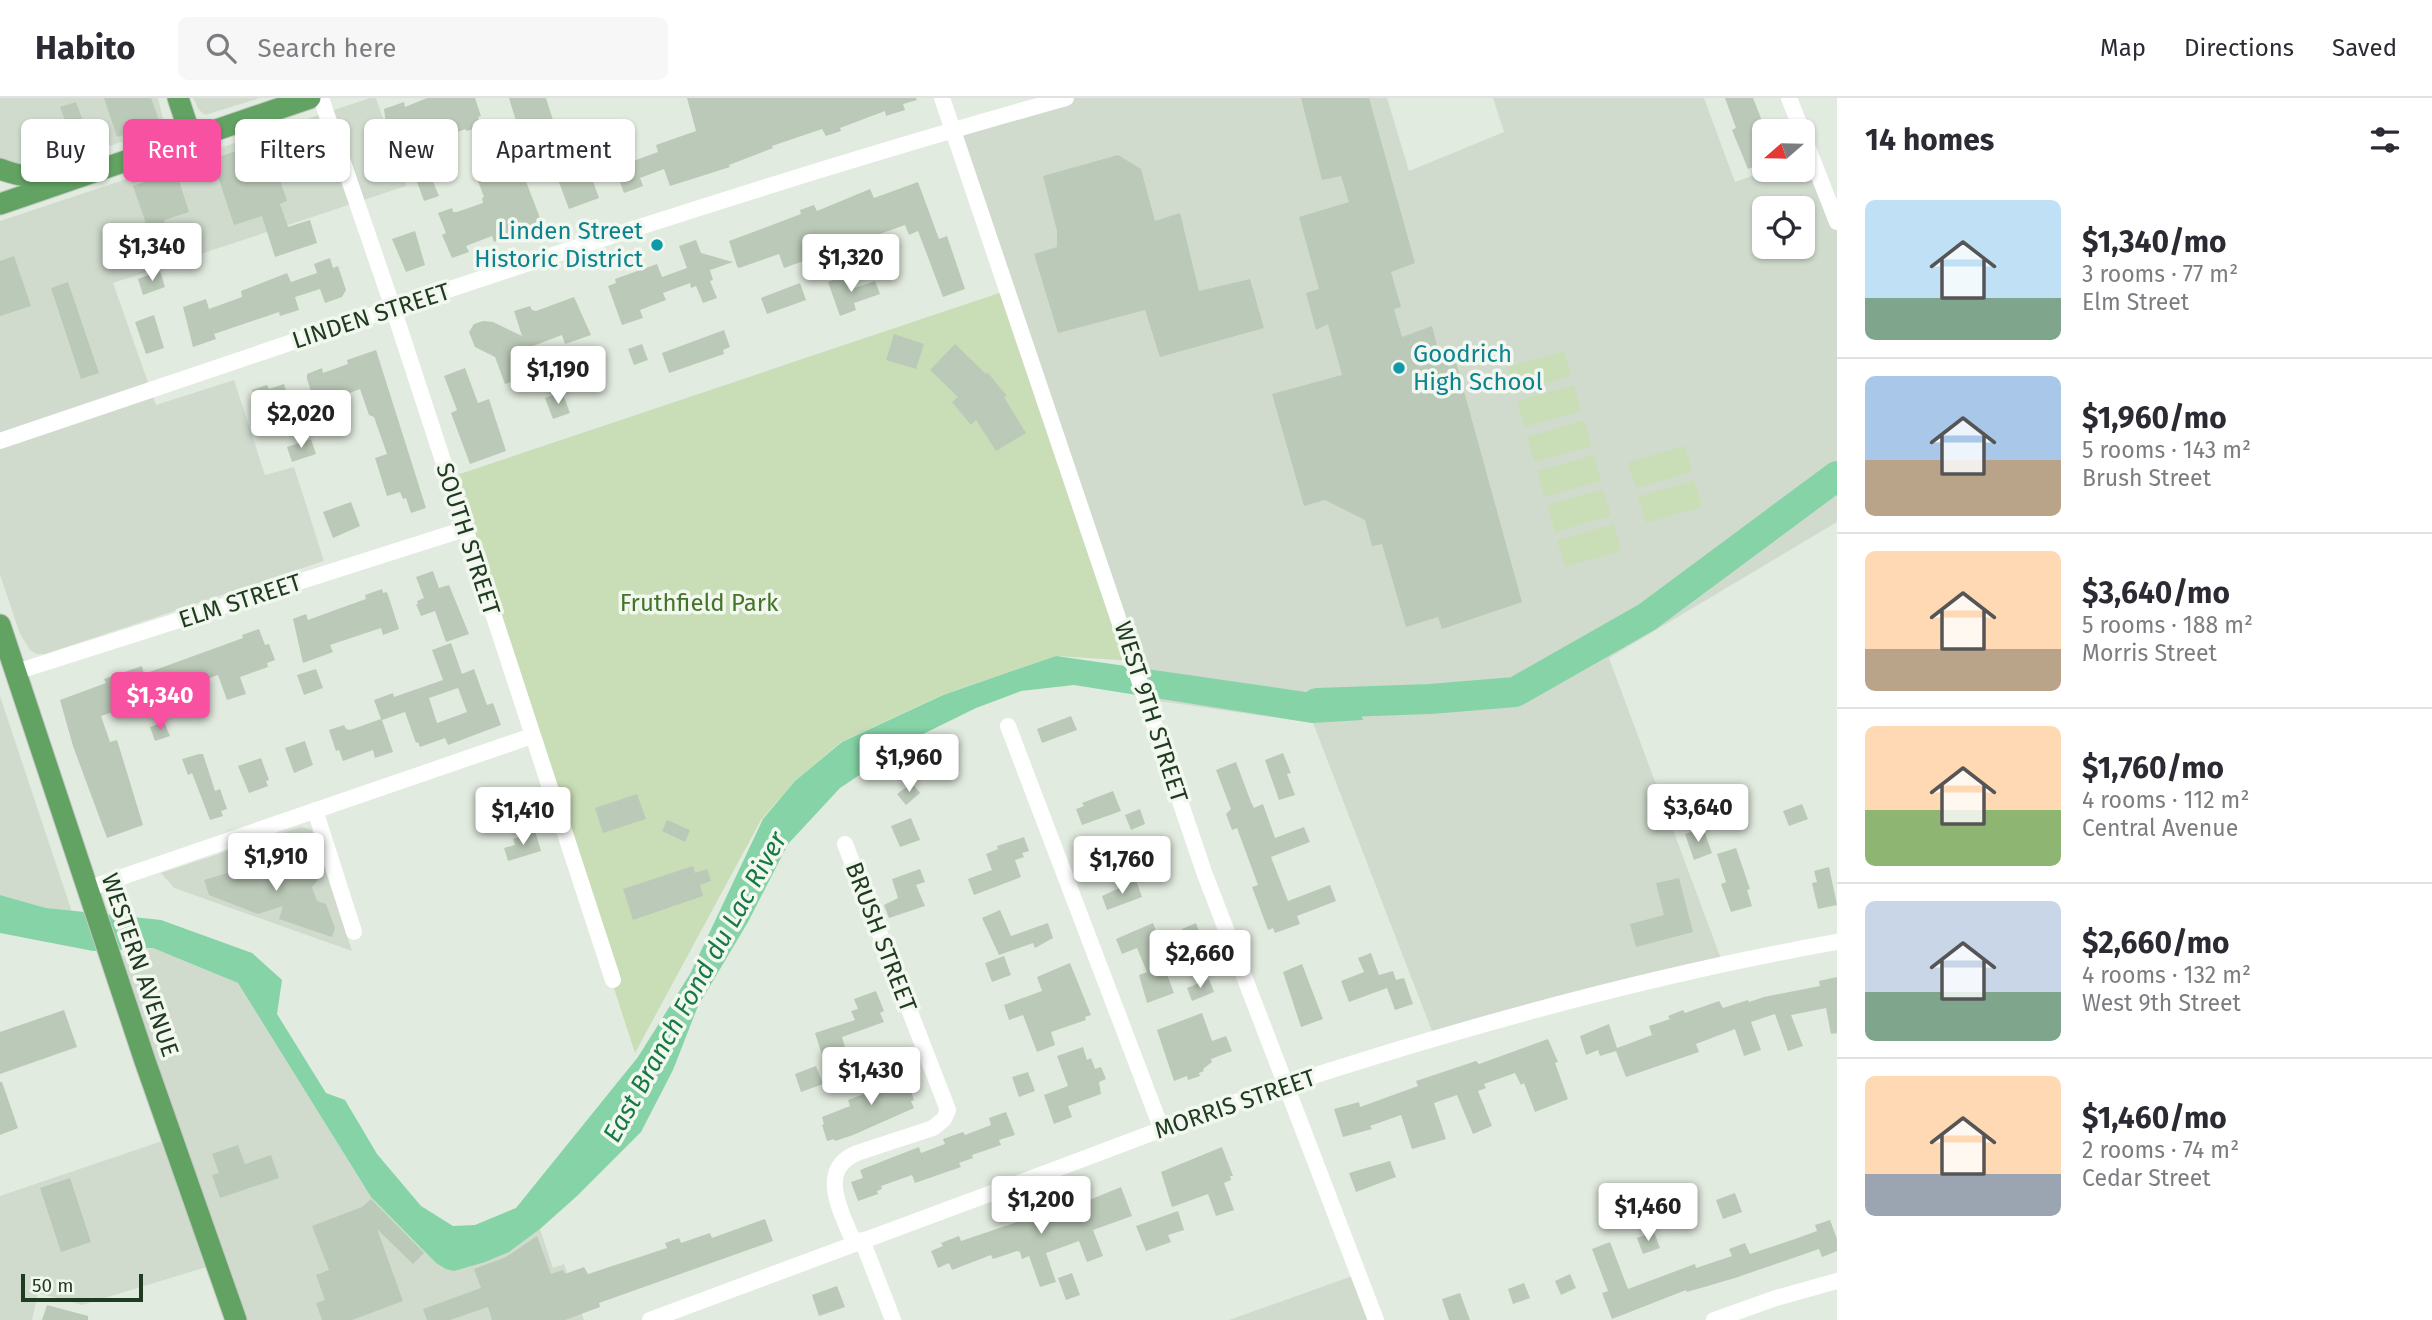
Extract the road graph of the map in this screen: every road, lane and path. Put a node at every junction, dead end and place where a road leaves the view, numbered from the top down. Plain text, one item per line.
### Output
1 (178, 98) edge
2 (310, 98) edge
3 (321, 98) edge
4 (942, 98) edge
5 (1066, 98) edge
6 (1789, 98) edge
7 (185, 119) edge
8 (1797, 119) edge
9 (221, 130) edge
10 (951, 130) junction
11 (1815, 165) edge
12 (0, 169) edge
13 (21, 176) edge
14 (68, 182) edge
15 (0, 204) edge
16 (1837, 222) edge
17 (393, 308) junction
18 (0, 441) edge
19 (465, 529) junction
20 (0, 625) edge
21 (16, 672) junction
22 (1008, 726) dead end
23 (531, 736) junction
24 (315, 810) junction
25 (845, 844) dead end
26 (90, 897) junction
27 (354, 932) dead end
28 (1837, 942) edge
29 (613, 980) dead end
30 (1285, 1085) junction
31 (1163, 1130) junction
32 (858, 1241) junction
33 (211, 1253) junction
34 (1837, 1281) edge
35 (223, 1320) edge
36 (236, 1320) edge
37 (650, 1320) edge
38 (893, 1320) edge
39 (1376, 1320) edge
40 (1714, 1320) edge

1 - 7 main road
2 - 9 main road
3 - 17 street, SOUTH STREET
4 - 10 street, WEST 9TH STREET
5 - 10 street, LINDEN STREET
6 - 8 street
10 - 17 street, LINDEN STREET
10 - 30 street, WEST 9TH STREET
11 - 16 street
12 - 13 main road
14 - 15 main road
17 - 18 street, LINDEN STREET
17 - 19 street, SOUTH STREET
19 - 21 street, ELM STREET
19 - 23 street, SOUTH STREET
20 - 21 main road, WESTERN AVENUE
21 - 26 main road, WESTERN AVENUE
22 - 31 street
23 - 24 street
23 - 29 street, SOUTH STREET
24 - 26 street
24 - 27 street
25 - 32 street, BRUSH STREET
26 - 33 main road, WESTERN AVENUE
28 - 30 street, MORRIS STREET
30 - 31 street, MORRIS STREET
30 - 39 street, WEST 9TH STREET
31 - 32 street, MORRIS STREET
32 - 37 street, MORRIS STREET
32 - 38 street, BRUSH STREET
33 - 35 main road
33 - 36 main road, WESTERN AVENUE
34 - 40 street

